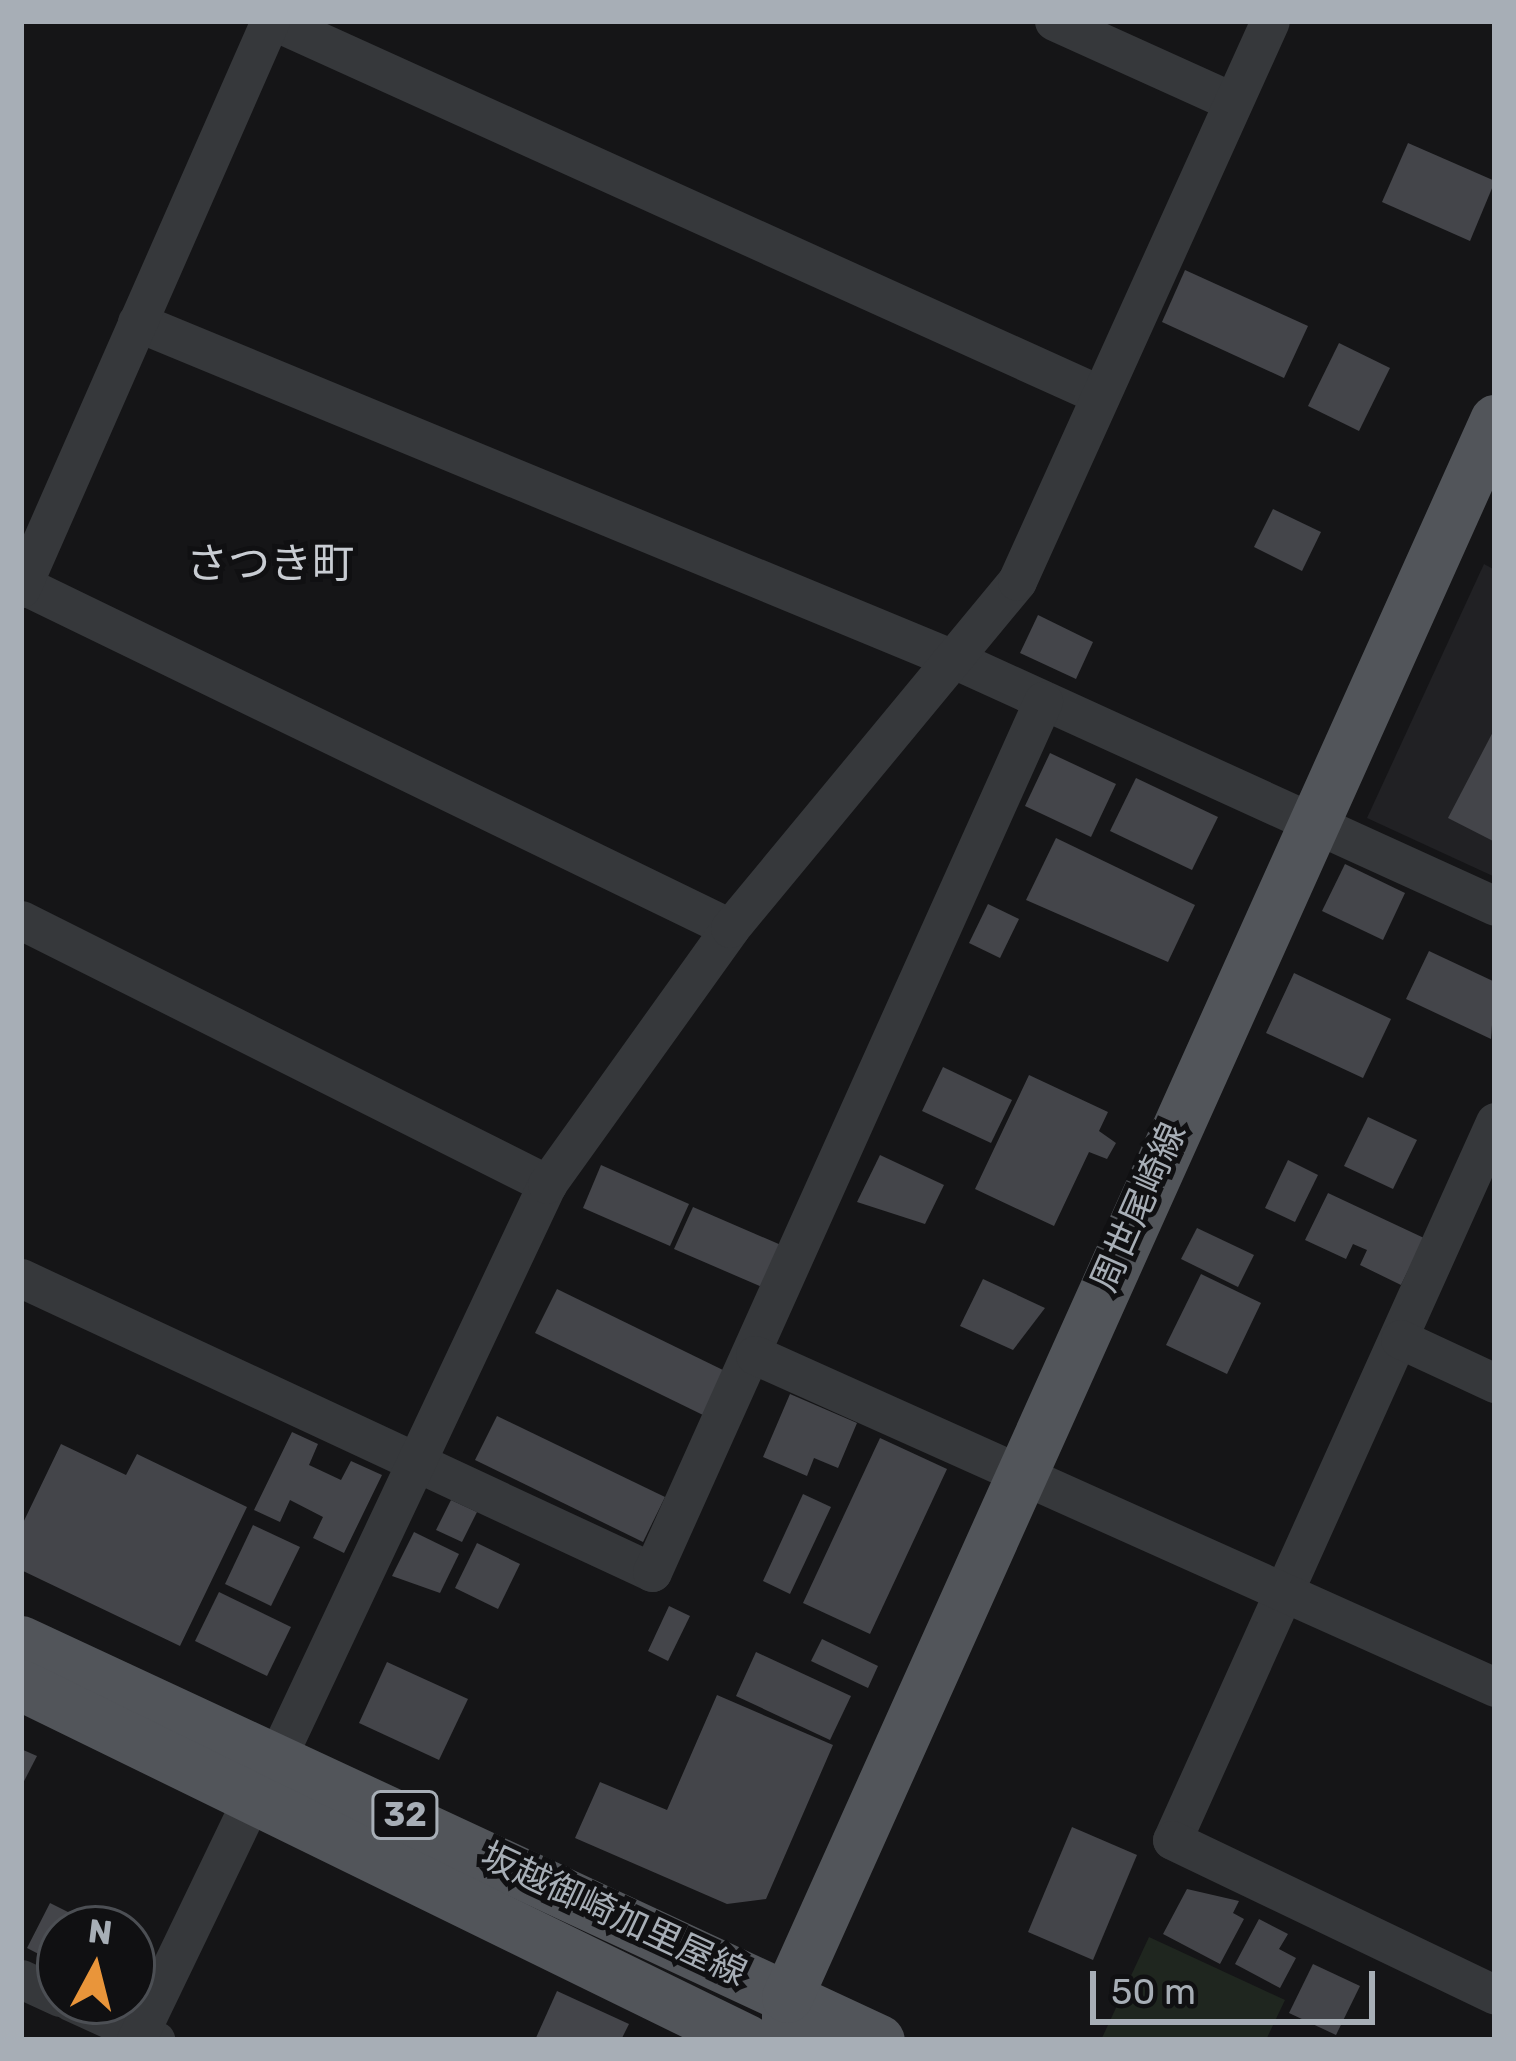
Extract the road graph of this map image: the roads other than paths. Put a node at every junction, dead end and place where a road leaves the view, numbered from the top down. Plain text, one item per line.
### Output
1 (272, 21) edge
2 (1054, 21) edge
3 (1270, 21) edge
4 (1233, 102) junction
5 (137, 322) junction
6 (1100, 394) junction
7 (1495, 420) edge
8 (22, 586) edge
9 (958, 661) junction
10 (1043, 701) junction
11 (1314, 817) junction
12 (1495, 906) edge
13 (21, 920) edge
14 (730, 928) junction
15 (1495, 1122) edge
16 (548, 1184) junction
17 (21, 1278) edge
18 (1400, 1339) junction
19 (755, 1354) junction
20 (1495, 1383) edge
21 (410, 1463) junction
22 (1019, 1472) junction
23 (1285, 1585) junction
24 (21, 1641) edge
25 (21, 1685) edge
26 (1495, 1687) edge
27 (266, 1775) junction
28 (1495, 1995) edge
29 (760, 2031) edge
30 (143, 2038) edge
31 (879, 2040) edge

1 - 5 street
1 - 6 street
2 - 4 street
3 - 4 street
4 - 6 street
5 - 8 street
5 - 9 street
6 - 9 street
7 - 11 main road, 周世尾崎線
8 - 14 street
9 - 10 street
9 - 14 street
10 - 11 street
10 - 19 street
11 - 12 street
11 - 22 main road, 周世尾崎線
13 - 16 street
14 - 16 street
15 - 18 street
16 - 21 street
17 - 21 street
18 - 20 street
18 - 23 street
19 - 21 street
19 - 22 street
21 - 27 street
22 - 23 street
22 - 29 main road, 周世尾崎線
23 - 26 street
23 - 28 street
24 - 27 main road, 坂越御崎加里屋線 / 32
25 - 27 main road, 坂越御崎加里屋線 / 32
27 - 29 main road, 坂越御崎加里屋線 / 32
27 - 30 street
29 - 31 main road, 坂越御崎加里屋線 / 32

